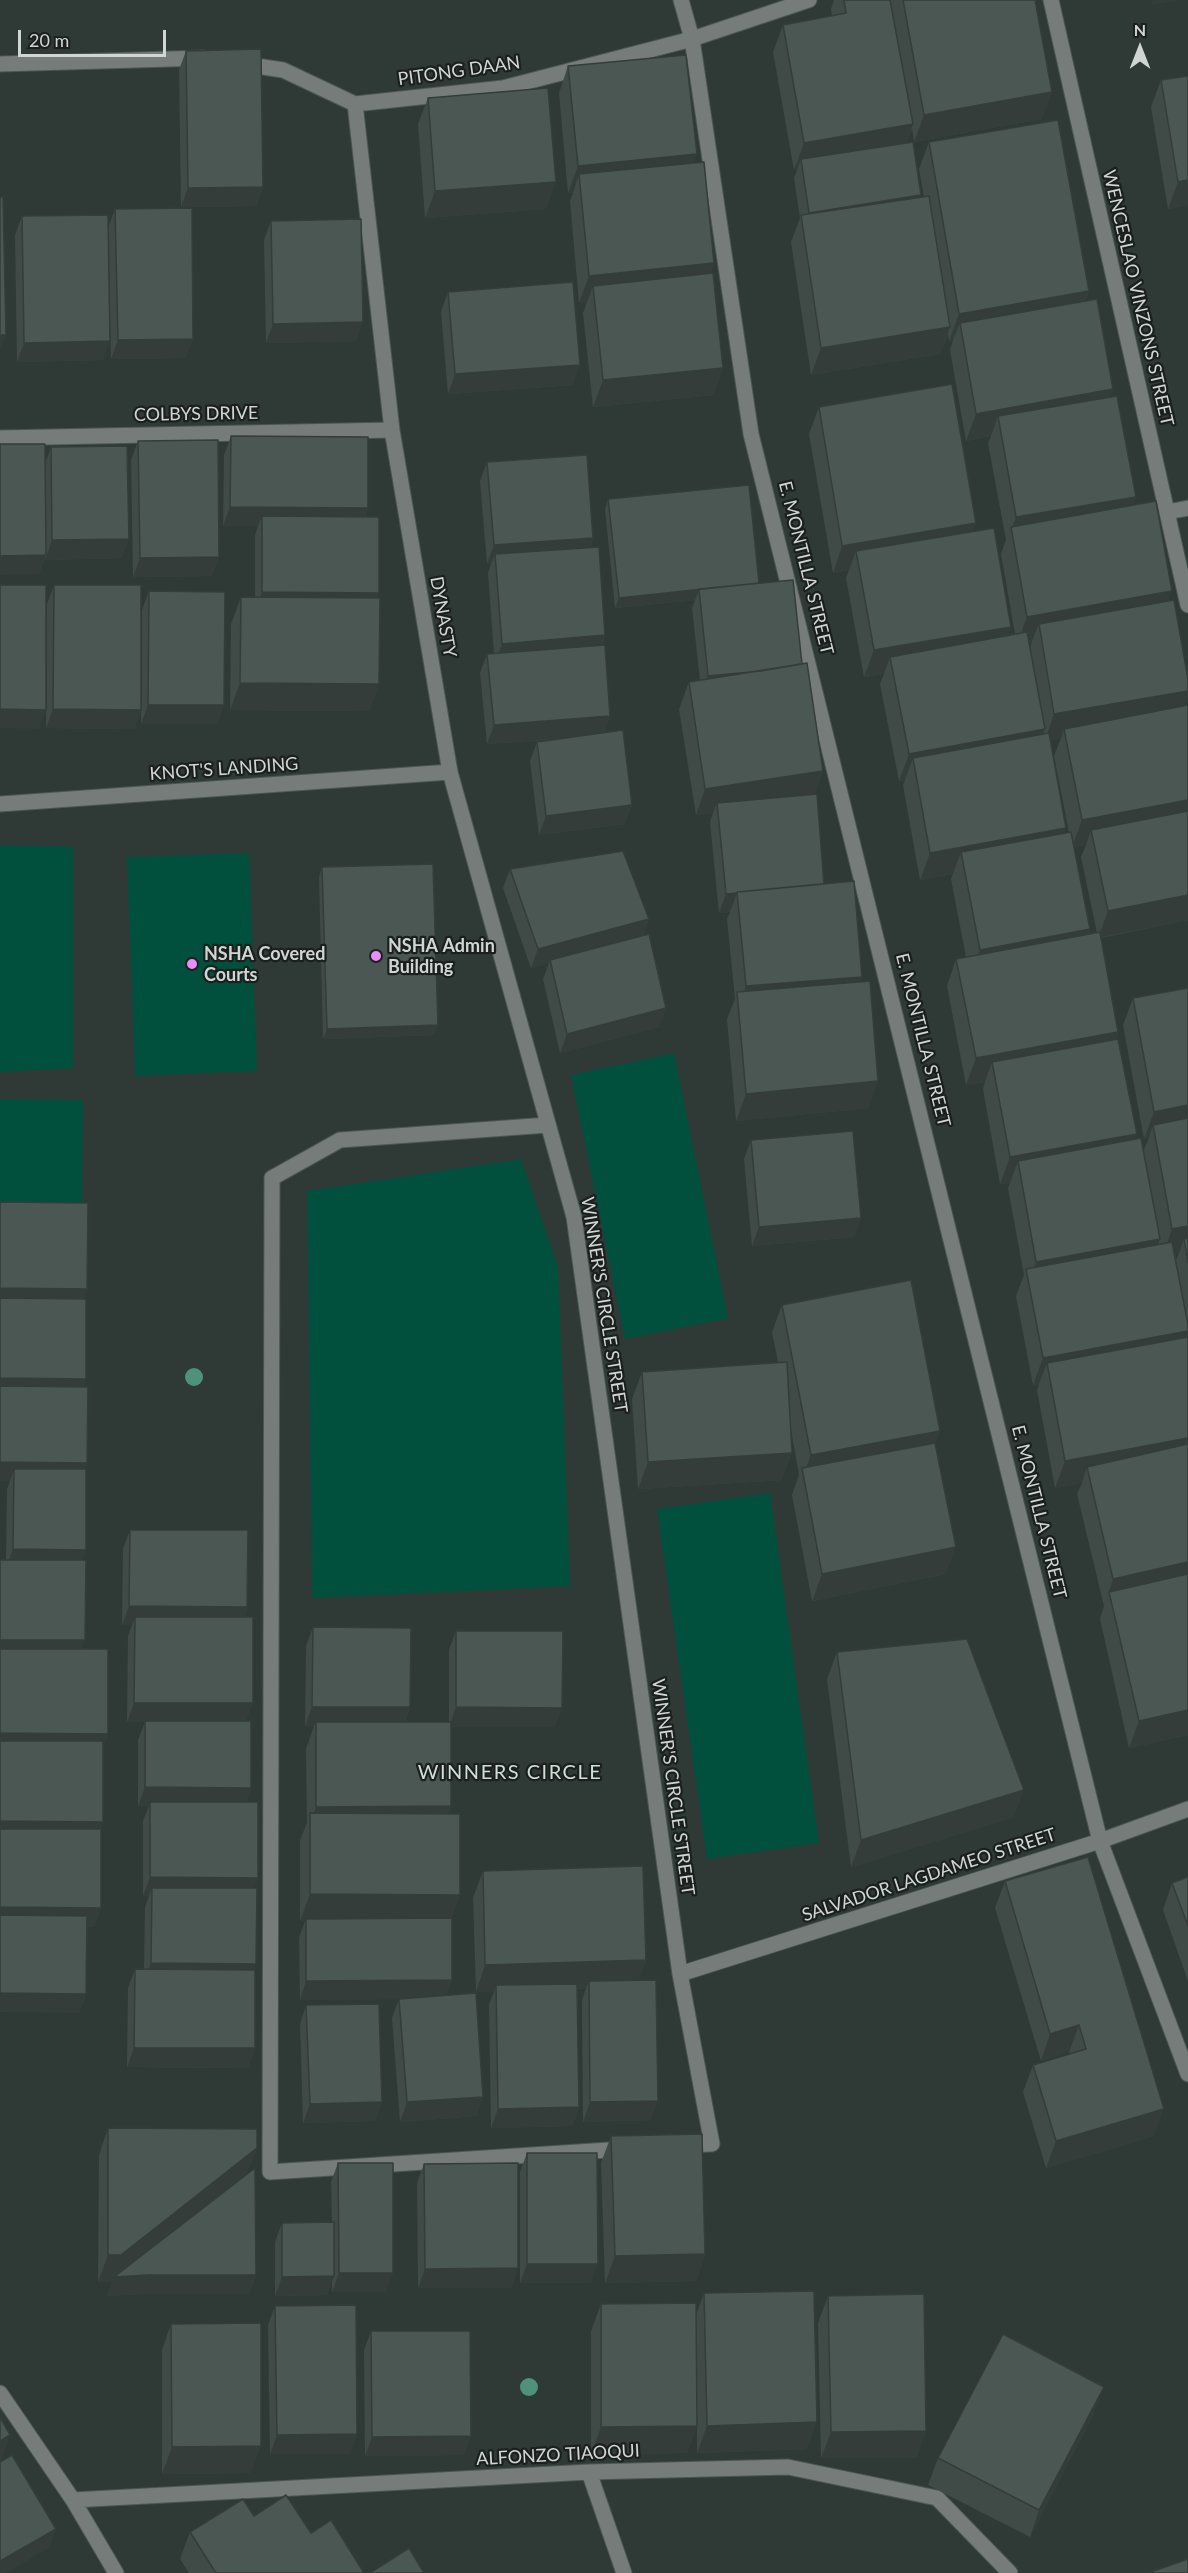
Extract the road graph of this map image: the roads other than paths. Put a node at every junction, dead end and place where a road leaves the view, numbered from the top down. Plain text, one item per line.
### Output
1 (681, 0) edge
2 (809, 0) edge
3 (1051, 0) edge
4 (692, 39) junction
5 (0, 64) edge
6 (354, 104) junction
7 (392, 430) junction
8 (0, 438) edge
9 (1188, 508) edge
10 (1167, 512) junction
11 (1188, 605) edge
12 (450, 772) junction
13 (0, 804) edge
14 (548, 1125) junction
15 (1188, 1809) edge
16 (1100, 1841) junction
17 (680, 1974) junction
18 (1188, 2074) edge
19 (664, 2147) edge
20 (640, 2148) edge
21 (0, 2393) edge
22 (589, 2472) junction
23 (73, 2500) junction
24 (116, 2573) edge
25 (624, 2573) edge
26 (1010, 2573) edge

1 - 4 street, E. MONTILLA STREET
2 - 4 street, PITONG DAAN
3 - 10 street, WENCESLAO VINZONS STREET
4 - 6 street, PITONG DAAN
4 - 16 street, E. MONTILLA STREET
5 - 6 street
6 - 7 street, DYNASTY
7 - 8 street, COLBYS DRIVE
7 - 12 street, DYNASTY
9 - 10 street
10 - 11 street, WENCESLAO VINZONS STREET
12 - 13 street, KNOT'S LANDING
12 - 14 street, DYNASTY
14 - 17 street, WINNER'S CIRCLE STREET
14 - 20 street
15 - 16 street, SALVADOR LAGDAMEO STREET
16 - 17 street, SALVADOR LAGDAMEO STREET
16 - 18 street, E. MONTILLA STREET
17 - 19 street, WINNER'S CIRCLE STREET
21 - 23 street
22 - 23 street, ALFONZO TIAOQUI
22 - 25 street
22 - 26 street, ALFONZO TIAOQUI
23 - 24 street

